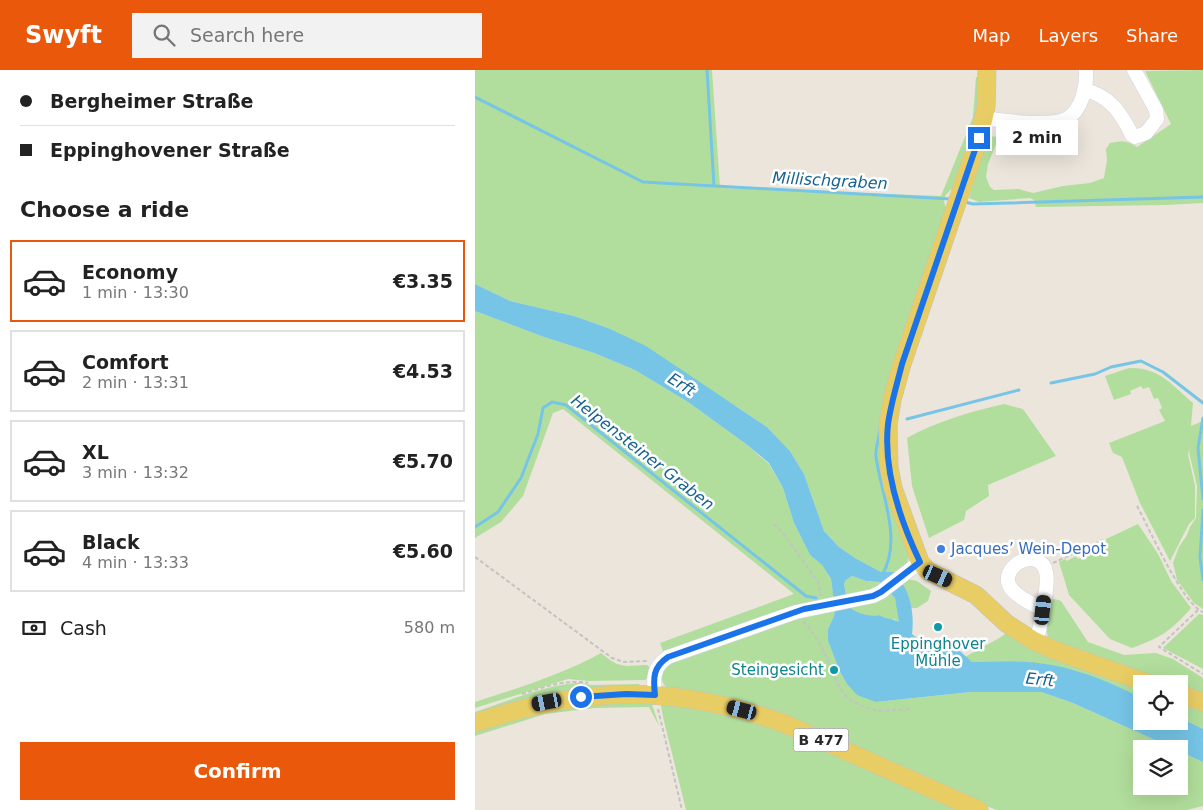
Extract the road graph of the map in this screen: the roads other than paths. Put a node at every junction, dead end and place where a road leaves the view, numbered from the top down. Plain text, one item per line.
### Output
1 (987, 70) edge
2 (1086, 70) edge
3 (1134, 70) edge
4 (1085, 90) junction
5 (984, 118) junction
6 (920, 562) junction
7 (1043, 610) junction
8 (1034, 641) junction
9 (1133, 678) edge
10 (655, 695) junction
11 (1188, 697) edge
12 (1203, 702) edge
13 (475, 723) edge
14 (979, 810) edge

1 - 5 main road
2 - 4 street
3 - 4 street
4 - 5 street
5 - 6 main road
6 - 8 main road
6 - 10 street
7 - 7 street
7 - 8 street
8 - 9 main road
10 - 13 main road, B 477
10 - 14 main road, B 477
11 - 12 main road

